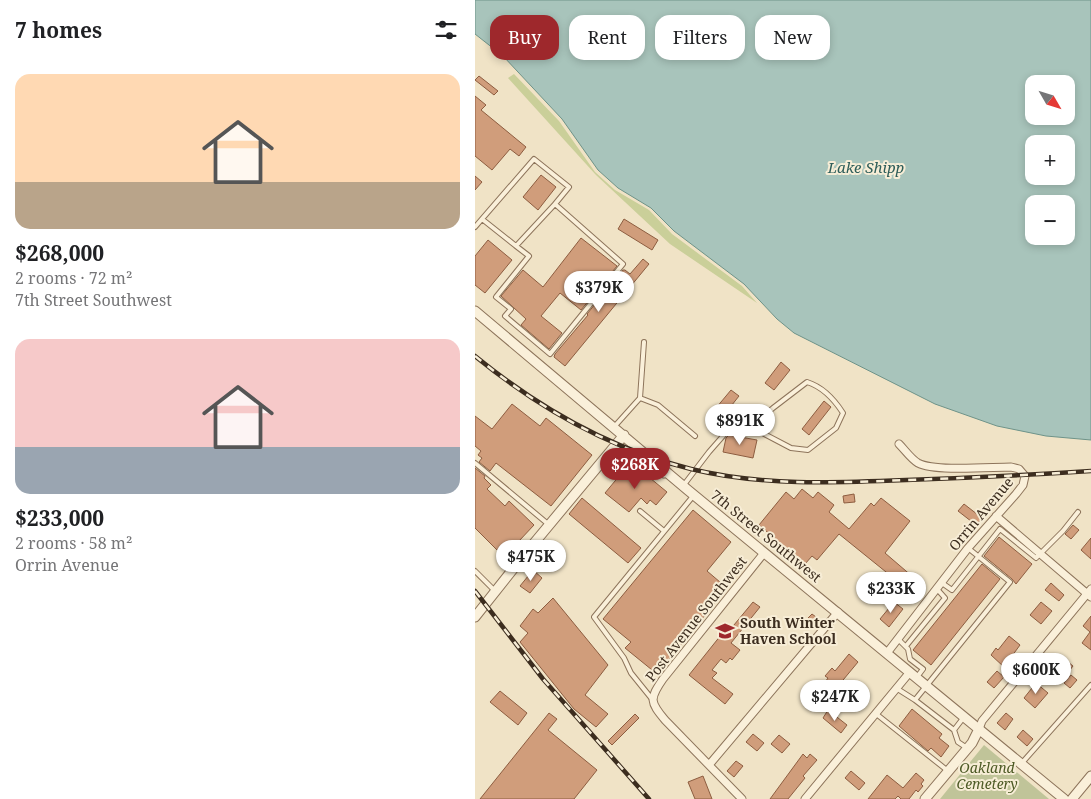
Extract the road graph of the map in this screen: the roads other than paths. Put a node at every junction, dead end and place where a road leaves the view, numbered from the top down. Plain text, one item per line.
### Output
1 (555, 204) junction
2 (482, 218) junction
3 (475, 227) edge
4 (516, 246) junction
5 (475, 310) edge
6 (645, 342) dead end
7 (640, 398) junction
8 (614, 427) junction
9 (751, 427) junction
10 (624, 435) junction
11 (695, 436) dead end
12 (899, 444) dead end
13 (603, 461) junction
14 (475, 463) edge
15 (669, 474) junction
16 (683, 486) junction
17 (694, 495) junction
18 (640, 511) dead end
19 (1078, 512) dead end
20 (996, 516) junction
21 (549, 525) junction
22 (1002, 526) junction
23 (664, 531) junction
24 (968, 548) junction
25 (764, 552) junction
26 (1040, 552) junction
27 (978, 556) junction
28 (475, 571) edge
29 (942, 583) junction
30 (937, 589) junction
31 (495, 590) junction
32 (1090, 593) edge
33 (838, 612) junction
34 (475, 617) edge
35 (898, 639) junction
36 (906, 646) junction
37 (887, 653) junction
38 (913, 674) junction
39 (1091, 685) edge
40 (927, 686) junction
41 (896, 688) junction
42 (652, 700) junction
43 (915, 700) junction
44 (875, 713) junction
45 (964, 717) junction
46 (979, 729) junction
47 (954, 730) junction
48 (967, 748) junction
49 (1021, 764) junction
50 (709, 765) junction
51 (948, 771) junction
52 (1091, 776) edge
53 (739, 798) edge
54 (805, 799) edge
55 (925, 799) edge
56 (1064, 799) edge
57 (1072, 799) edge

1 - 2 lane
1 - 4 lane
1 - 4 lane
2 - 3 lane
2 - 4 lane
5 - 8 street, 7th Street Southwest
6 - 7 lane
7 - 8 lane
7 - 11 lane
8 - 10 street, 7th Street Southwest
9 - 9 lane
9 - 16 lane
10 - 13 street
10 - 15 street, 7th Street Southwest
12 - 20 street, Orrin Avenue
13 - 15 street
13 - 21 street
14 - 21 lane
15 - 16 street, 7th Street Southwest
16 - 17 street, 7th Street Southwest
17 - 23 lane
17 - 25 street, 7th Street Southwest
18 - 23 lane
19 - 26 lane
20 - 22 street
20 - 24 street, Orrin Avenue
21 - 31 street
22 - 26 street
22 - 27 lane
23 - 42 lane
24 - 27 lane
24 - 29 street, Orrin Avenue
25 - 33 street, 7th Street Southwest
25 - 42 street, Post Avenue Southwest
26 - 32 street
27 - 29 lane
27 - 40 lane
28 - 31 lane
29 - 30 street, Orrin Avenue
30 - 35 street, Orrin Avenue
30 - 36 lane
31 - 34 street
32 - 46 street
33 - 37 street, 7th Street Southwest
33 - 50 street
35 - 36 lane
35 - 37 street, Orrin Avenue
36 - 38 lane
37 - 38 street, 7th Street Southwest
38 - 40 street, 7th Street Southwest
38 - 41 street
39 - 49 lane
40 - 43 lane
40 - 45 street, 7th Street Southwest
41 - 43 lane
41 - 44 street
42 - 50 street
43 - 47 lane
44 - 51 lane
44 - 54 street
45 - 46 street, 7th Street Southwest
45 - 47 lane
46 - 48 street
46 - 49 street, 7th Street Southwest
47 - 48 lane
48 - 51 street
49 - 56 street, 7th Street Southwest
50 - 53 street
51 - 55 street
52 - 57 street

